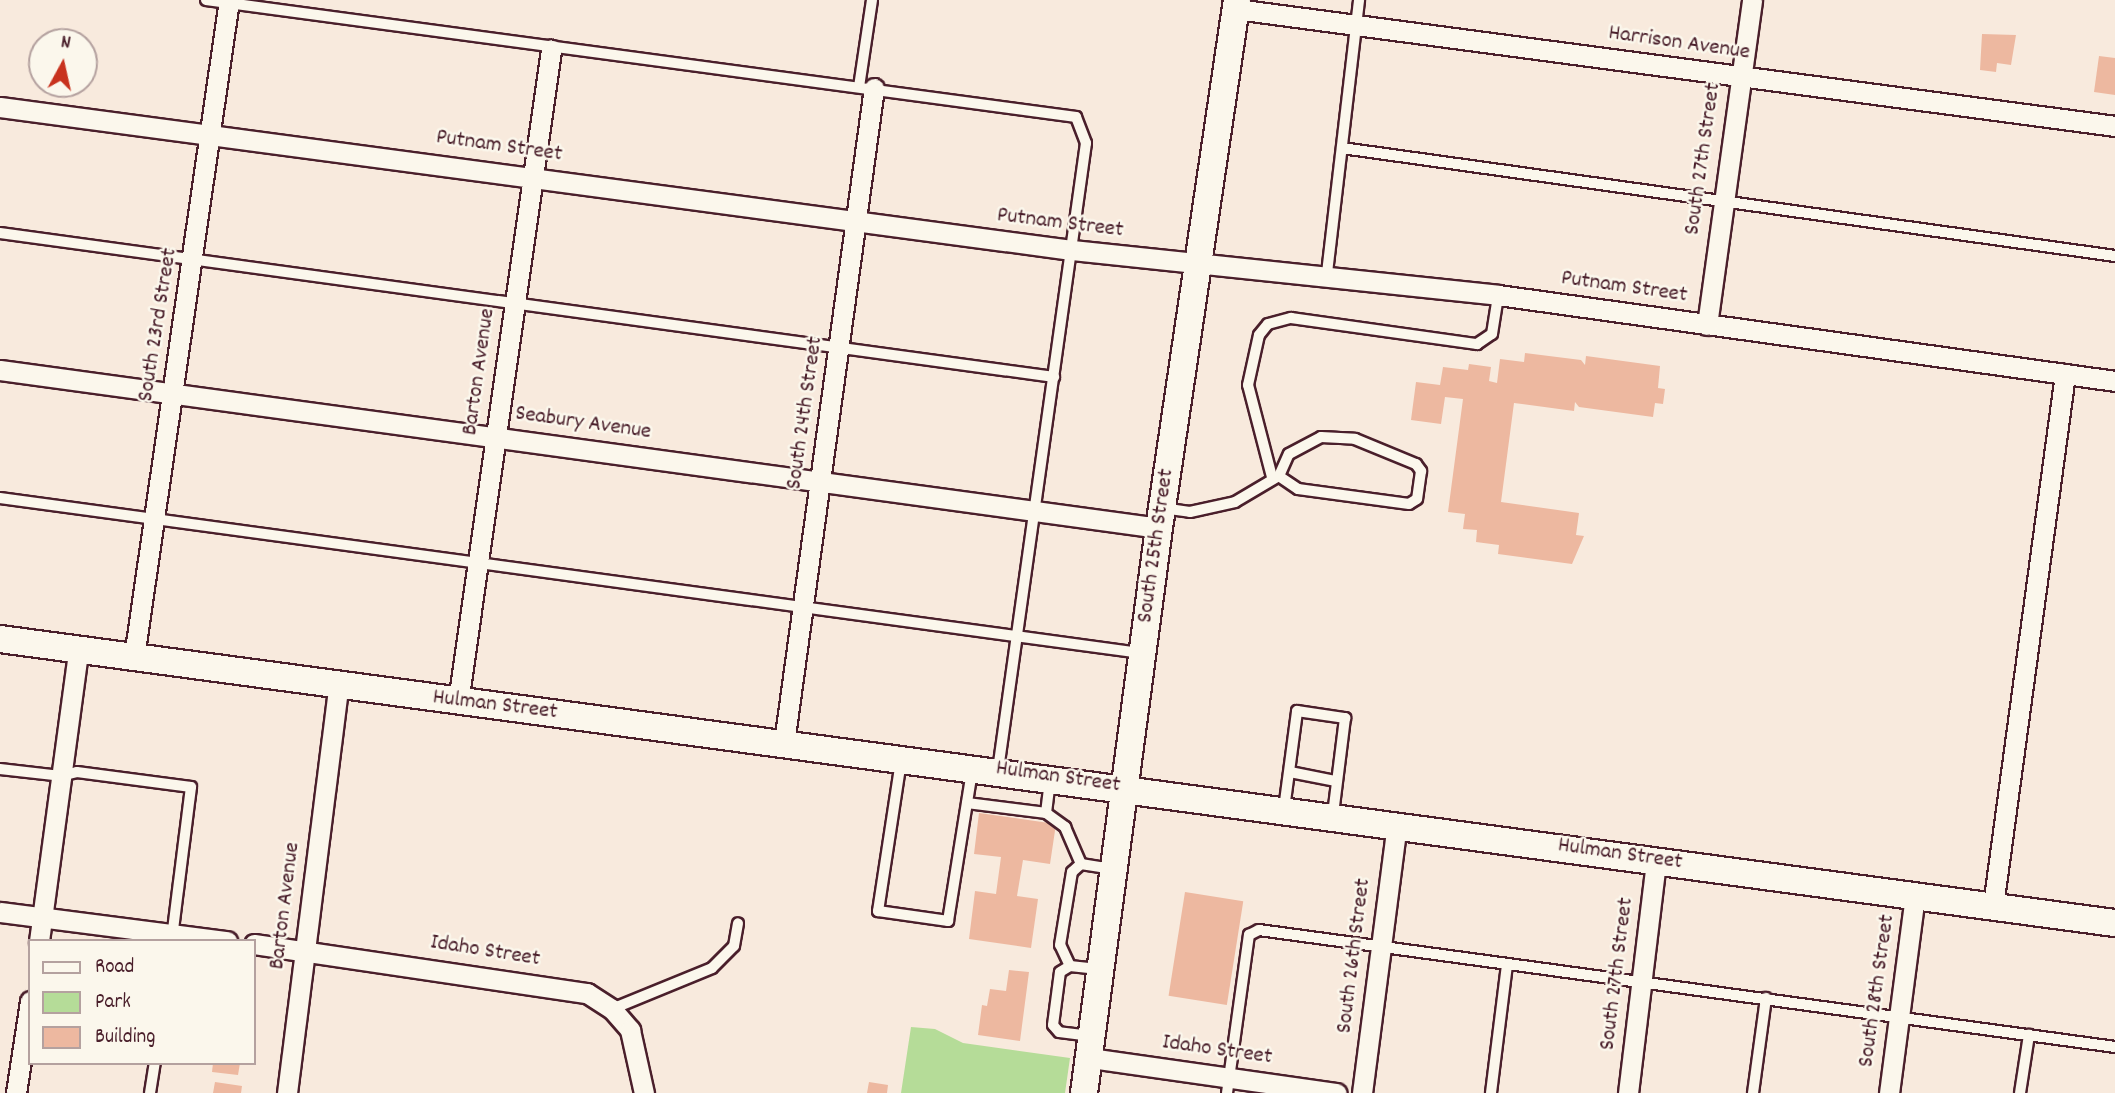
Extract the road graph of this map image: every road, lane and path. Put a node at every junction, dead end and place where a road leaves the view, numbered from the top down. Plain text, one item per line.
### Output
1 (206, 0) edge
2 (872, 0) edge
3 (1359, 0) edge
4 (1752, 0) edge
5 (229, 2) edge
6 (1237, 5) edge
7 (1356, 25) junction
8 (551, 50) junction
9 (1740, 77) junction
10 (866, 88) junction
11 (0, 107) edge
12 (2115, 125) edge
13 (212, 134) junction
14 (1342, 148) junction
15 (534, 176) junction
16 (1722, 203) junction
17 (856, 221) junction
18 (0, 233) edge
19 (1072, 250) junction
20 (2115, 256) edge
21 (193, 258) junction
22 (1198, 264) junction
23 (1327, 273) junction
24 (1499, 295) junction
25 (515, 305) junction
26 (1707, 325) junction
27 (839, 348) junction
28 (0, 370) edge
29 (2065, 374) junction
30 (1054, 377) junction
31 (2115, 381) edge
32 (173, 394) junction
33 (495, 437) junction
34 (1276, 476) junction
35 (821, 482) junction
36 (0, 498) edge
37 (1034, 511) junction
38 (1161, 518) junction
39 (154, 519) junction
40 (478, 562) junction
41 (803, 607) junction
42 (1016, 637) junction
43 (0, 639) edge
44 (78, 651) junction
45 (1142, 653) junction
46 (134, 657) junction
47 (339, 684) junction
48 (458, 702) junction
49 (784, 743) junction
50 (902, 757) junction
51 (985, 768) junction
52 (0, 769) edge
53 (1290, 772) junction
54 (61, 776) junction
55 (1051, 778) junction
56 (1336, 781) junction
57 (1124, 787) junction
58 (967, 803) junction
59 (1284, 809) junction
60 (1046, 813) junction
61 (1333, 816) junction
62 (1397, 825) junction
63 (1656, 860) junction
64 (1081, 864) junction
65 (1113, 869) junction
66 (1915, 895) junction
67 (1993, 906) junction
68 (0, 912) edge
69 (42, 918) junction
70 (738, 923) dead end
71 (2115, 923) edge
72 (172, 937) edge
73 (39, 939) edge
74 (200, 939) edge
75 (256, 944) edge
76 (1381, 948) junction
77 (305, 950) junction
78 (1507, 964) junction
79 (1070, 965) junction
80 (1100, 969) junction
81 (1642, 981) junction
82 (1766, 998) junction
83 (612, 1009) junction
84 (28, 1014) edge
85 (1899, 1017) junction
86 (2029, 1035) junction
87 (1091, 1047) junction
88 (2115, 1047) edge
89 (155, 1065) edge
90 (1228, 1085) edge
91 (16, 1093) edge
92 (150, 1093) edge
93 (287, 1093) edge
94 (645, 1093) edge
95 (1084, 1093) edge
96 (1337, 1093) edge
97 (1362, 1093) edge
98 (1491, 1093) edge
99 (1628, 1093) edge
100 (1753, 1093) edge
101 (1889, 1093) edge
102 (2020, 1093) edge

1 - 5 lane
2 - 10 lane
3 - 7 lane
4 - 9 street, South 27th Street
5 - 8 lane
5 - 13 street, South 23rd Street
6 - 7 street, Harrison Avenue
6 - 22 street, South 25th Street
7 - 9 street, Harrison Avenue
7 - 14 lane
8 - 10 lane
8 - 15 street, Barton Avenue
9 - 12 street, Harrison Avenue
9 - 16 street, South 27th Street
10 - 17 street, South 24th Street
10 - 19 lane
11 - 13 street, Putnam Street
13 - 15 street, Putnam Street
13 - 21 street, South 23rd Street
14 - 16 lane
14 - 23 lane
15 - 17 street, Putnam Street
15 - 25 street, Barton Avenue
16 - 20 lane
16 - 26 street, South 27th Street
17 - 19 street, Putnam Street
17 - 27 street, South 24th Street
18 - 21 lane
19 - 22 street, Putnam Street
19 - 30 lane
21 - 25 lane
21 - 32 street, South 23rd Street
22 - 23 street, Putnam Street
22 - 38 street, South 25th Street
23 - 24 street, Putnam Street
24 - 26 street, Putnam Street
24 - 34 lane
25 - 27 lane
25 - 33 street, Barton Avenue
26 - 29 street, Putnam Street
27 - 30 lane
27 - 35 street, South 24th Street
28 - 32 street, Seabury Avenue
29 - 31 street, Putnam Street
29 - 67 street
30 - 37 lane
32 - 33 street, Seabury Avenue
32 - 39 street, South 23rd Street
33 - 35 street, Seabury Avenue
33 - 40 street, Barton Avenue
34 - 34 lane
34 - 38 lane
35 - 37 street, Seabury Avenue
35 - 41 street, South 24th Street
36 - 39 lane
37 - 38 street, Seabury Avenue
37 - 42 lane
38 - 45 street, South 25th Street
39 - 40 lane
39 - 46 street, South 23rd Street
40 - 41 lane
40 - 48 street, Barton Avenue
41 - 42 lane
41 - 49 street, South 24th Street
42 - 45 lane
42 - 51 lane
43 - 44 street, Hulman Street
44 - 46 street, Hulman Street
44 - 54 street
45 - 57 street, South 25th Street
46 - 47 street, Hulman Street
47 - 48 street, Hulman Street
47 - 77 street, Barton Avenue
48 - 49 street, Hulman Street
49 - 50 street, Hulman Street
50 - 51 street, Hulman Street
50 - 58 lane
51 - 55 street, Hulman Street
51 - 58 lane
52 - 54 lane
53 - 56 lane
53 - 56 lane
53 - 59 lane
54 - 69 street
54 - 72 lane
55 - 57 street, Hulman Street
55 - 60 lane
56 - 61 lane
57 - 59 street, Hulman Street
57 - 65 street, South 25th Street
58 - 60 lane
59 - 61 street, Hulman Street
60 - 64 lane
61 - 62 street, Hulman Street
62 - 63 street, Hulman Street
62 - 76 street, South 26th Street
63 - 66 street, Hulman Street
63 - 81 street, South 27th Street
64 - 65 lane
64 - 79 lane
65 - 80 street, South 25th Street
66 - 67 street, Hulman Street
66 - 85 street, South 28th Street
67 - 71 street, Hulman Street
68 - 69 street
69 - 72 street
69 - 73 street
70 - 83 lane
72 - 74 street
75 - 77 street, Idaho Street
76 - 78 lane
76 - 90 lane
76 - 97 street, South 26th Street
77 - 83 street, Idaho Street
77 - 93 street, Barton Avenue
78 - 81 lane
78 - 98 lane
79 - 80 lane
79 - 87 lane
80 - 87 street, South 25th Street
81 - 82 lane
81 - 99 street, South 27th Street
82 - 85 lane
82 - 100 lane
83 - 94 street, Idaho Street
84 - 91 street
85 - 86 lane
85 - 101 street, South 28th Street
86 - 88 lane
86 - 102 lane
87 - 90 street, Idaho Street
87 - 95 street, South 25th Street
89 - 92 lane
90 - 96 street, Idaho Street

